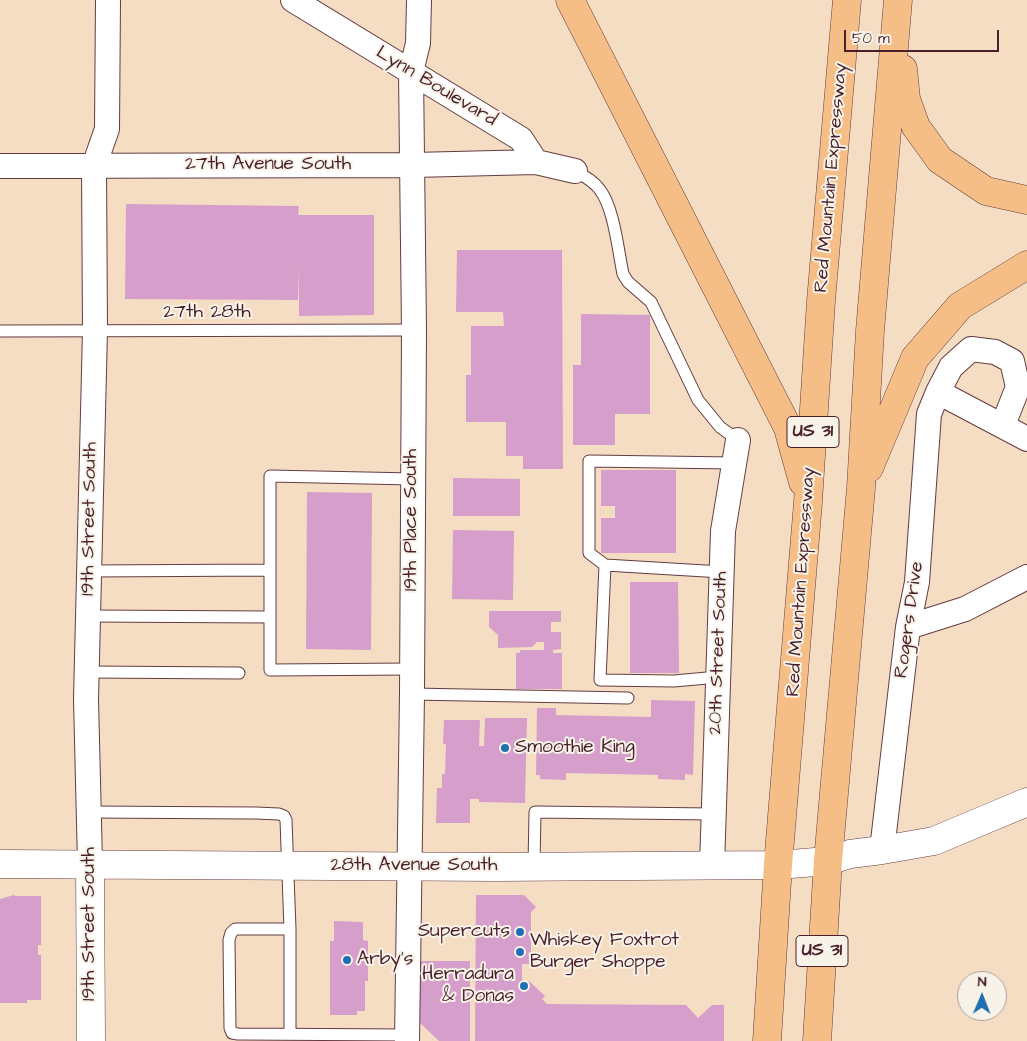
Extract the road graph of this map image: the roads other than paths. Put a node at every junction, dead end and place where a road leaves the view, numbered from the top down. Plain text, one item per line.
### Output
1 (108, 0) edge
2 (293, 0) edge
3 (419, 0) edge
4 (570, 0) edge
5 (847, 0) edge
6 (898, 0) edge
7 (411, 72) junction
8 (536, 162) junction
9 (413, 165) junction
10 (0, 166) edge
11 (94, 166) junction
12 (575, 171) joint
13 (1027, 200) edge
14 (1027, 265) edge
15 (95, 330) junction
16 (414, 330) junction
17 (0, 331) edge
18 (938, 392) junction
19 (1003, 425) junction
20 (1027, 439) edge
21 (738, 440) joint
22 (734, 463) junction
23 (413, 479) junction
24 (861, 488) junction
25 (808, 502) junction
26 (605, 565) junction
27 (270, 570) junction
28 (89, 571) junction
29 (722, 572) junction
30 (1027, 576) edge
31 (88, 616) junction
32 (270, 618) junction
33 (908, 627) junction
34 (411, 669) junction
35 (87, 672) junction
36 (239, 673) dead end
37 (718, 677) junction
38 (412, 694) junction
39 (628, 698) dead end
40 (1027, 802) edge
41 (89, 812) junction
42 (713, 814) junction
43 (882, 850) junction
44 (828, 861) junction
45 (90, 863) junction
46 (0, 864) edge
47 (288, 865) junction
48 (778, 865) junction
49 (409, 866) junction
50 (534, 866) junction
51 (712, 866) junction
52 (290, 929) junction
53 (290, 1034) junction
54 (407, 1038) edge
55 (91, 1041) edge
56 (767, 1041) edge
57 (817, 1041) edge

1 - 11 street, 19th Street South
2 - 7 street, Lynn Boulevard
3 - 7 street, 19th Place South
4 - 25 main road
5 - 25 main road, Red Mountain Expressway / US 31
6 - 13 main road
6 - 24 main road, US 31
7 - 8 street, Lynn Boulevard
7 - 9 street, 19th Place South
8 - 9 street, 27th Avenue South
8 - 12 street
9 - 11 street, 27th Avenue South
9 - 16 street, 19th Place South
10 - 11 street, 27th Avenue South
11 - 15 street, 19th Street South
12 - 21 lane
14 - 24 main road
15 - 16 lane, 27th 28th
15 - 17 lane, 27th 28th
15 - 28 street, 19th Street South
16 - 23 street, 19th Place South
18 - 19 street
18 - 19 street, Rogers Drive
18 - 33 street, Rogers Drive
19 - 20 street
21 - 22 street, 20th Street South
22 - 26 lane
22 - 29 street, 20th Street South
23 - 27 lane
23 - 34 street, 19th Place South
24 - 44 main road, US 31
25 - 48 main road, Red Mountain Expressway / US 31
26 - 29 lane
26 - 37 lane
27 - 28 lane
27 - 32 lane
28 - 31 street, 19th Street South
29 - 37 street, 20th Street South
30 - 33 street
31 - 32 lane
31 - 35 street, 19th Street South
32 - 34 lane
33 - 43 street, Rogers Drive
34 - 38 street, 19th Place South
35 - 36 lane
35 - 41 street, 19th Street South
37 - 42 street, 20th Street South
38 - 39 lane
38 - 49 street, 19th Place South
40 - 43 street, 28th Avenue South
41 - 45 street, 19th Street South
41 - 47 lane
42 - 50 lane
42 - 51 street, 20th Street South
43 - 44 street, 28th Avenue South
44 - 48 street, 28th Avenue South
44 - 57 main road, US 31
45 - 46 street, 28th Avenue South
45 - 47 street, 28th Avenue South
45 - 55 street, 19th Street South
47 - 49 street, 28th Avenue South
47 - 52 lane
48 - 51 street, 28th Avenue South
48 - 56 main road, US 31
49 - 50 street, 28th Avenue South
49 - 54 street, 19th Place South
50 - 51 street, 28th Avenue South
52 - 53 lane
52 - 53 lane
53 - 54 lane

